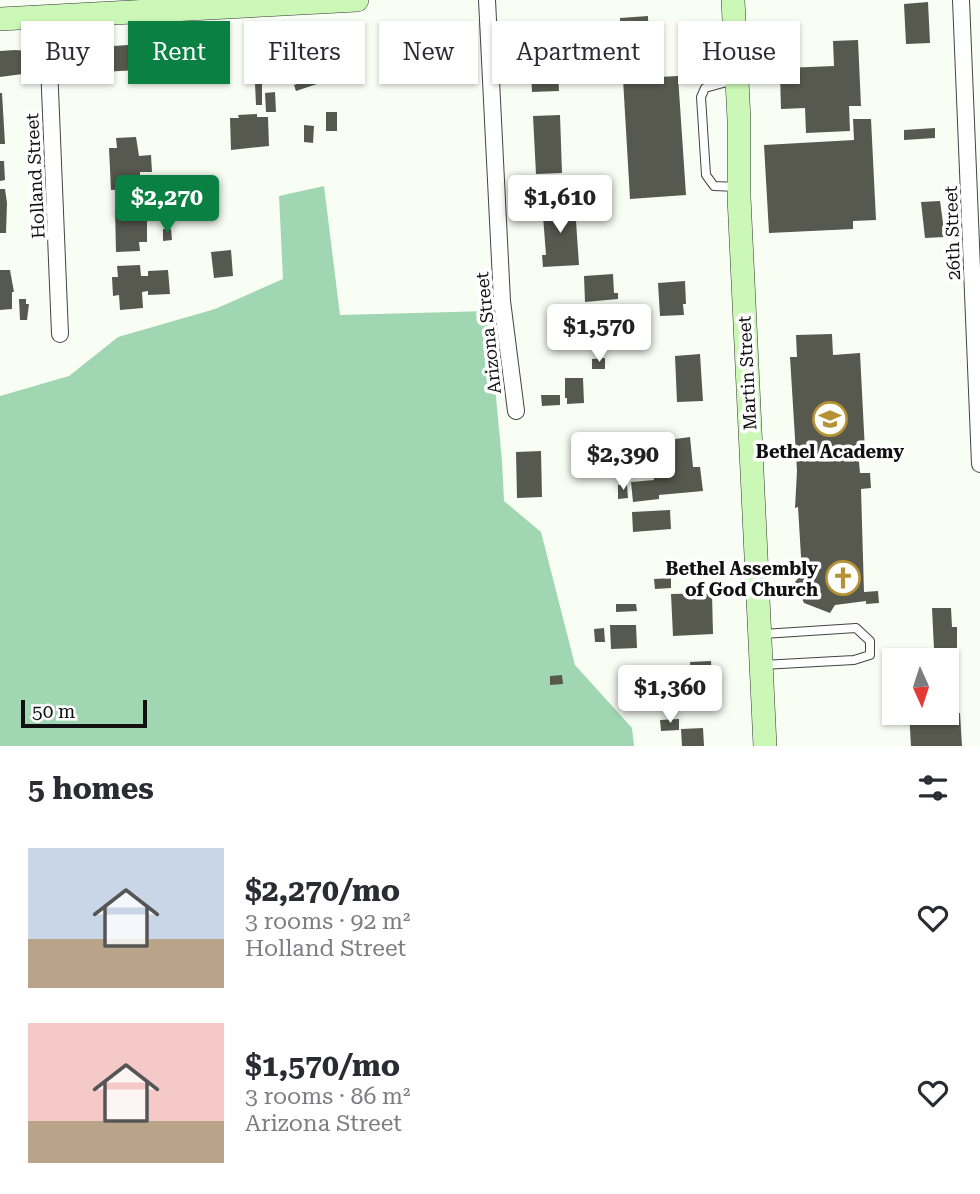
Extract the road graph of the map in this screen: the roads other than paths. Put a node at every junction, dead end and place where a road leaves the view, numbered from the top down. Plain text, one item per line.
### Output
1 (357, 0) edge
2 (486, 0) edge
3 (733, 0) edge
4 (961, 0) edge
5 (196, 5) edge
6 (47, 16) junction
7 (0, 19) edge
8 (734, 21) edge
9 (719, 84) edge
10 (737, 84) edge
11 (739, 187) junction
12 (60, 334) dead end
13 (516, 411) dead end
14 (980, 464) edge
15 (760, 635) junction
16 (761, 665) junction
17 (765, 746) edge

1 - 5 street
2 - 13 street, Arizona Street
3 - 8 street, Martin Street
4 - 14 street, 26th Street
5 - 6 street
6 - 7 street
6 - 12 street, Holland Street
9 - 11 lane
10 - 11 street, Martin Street
11 - 15 street, Martin Street
15 - 16 street, Martin Street
15 - 16 lane
16 - 17 street, Martin Street

